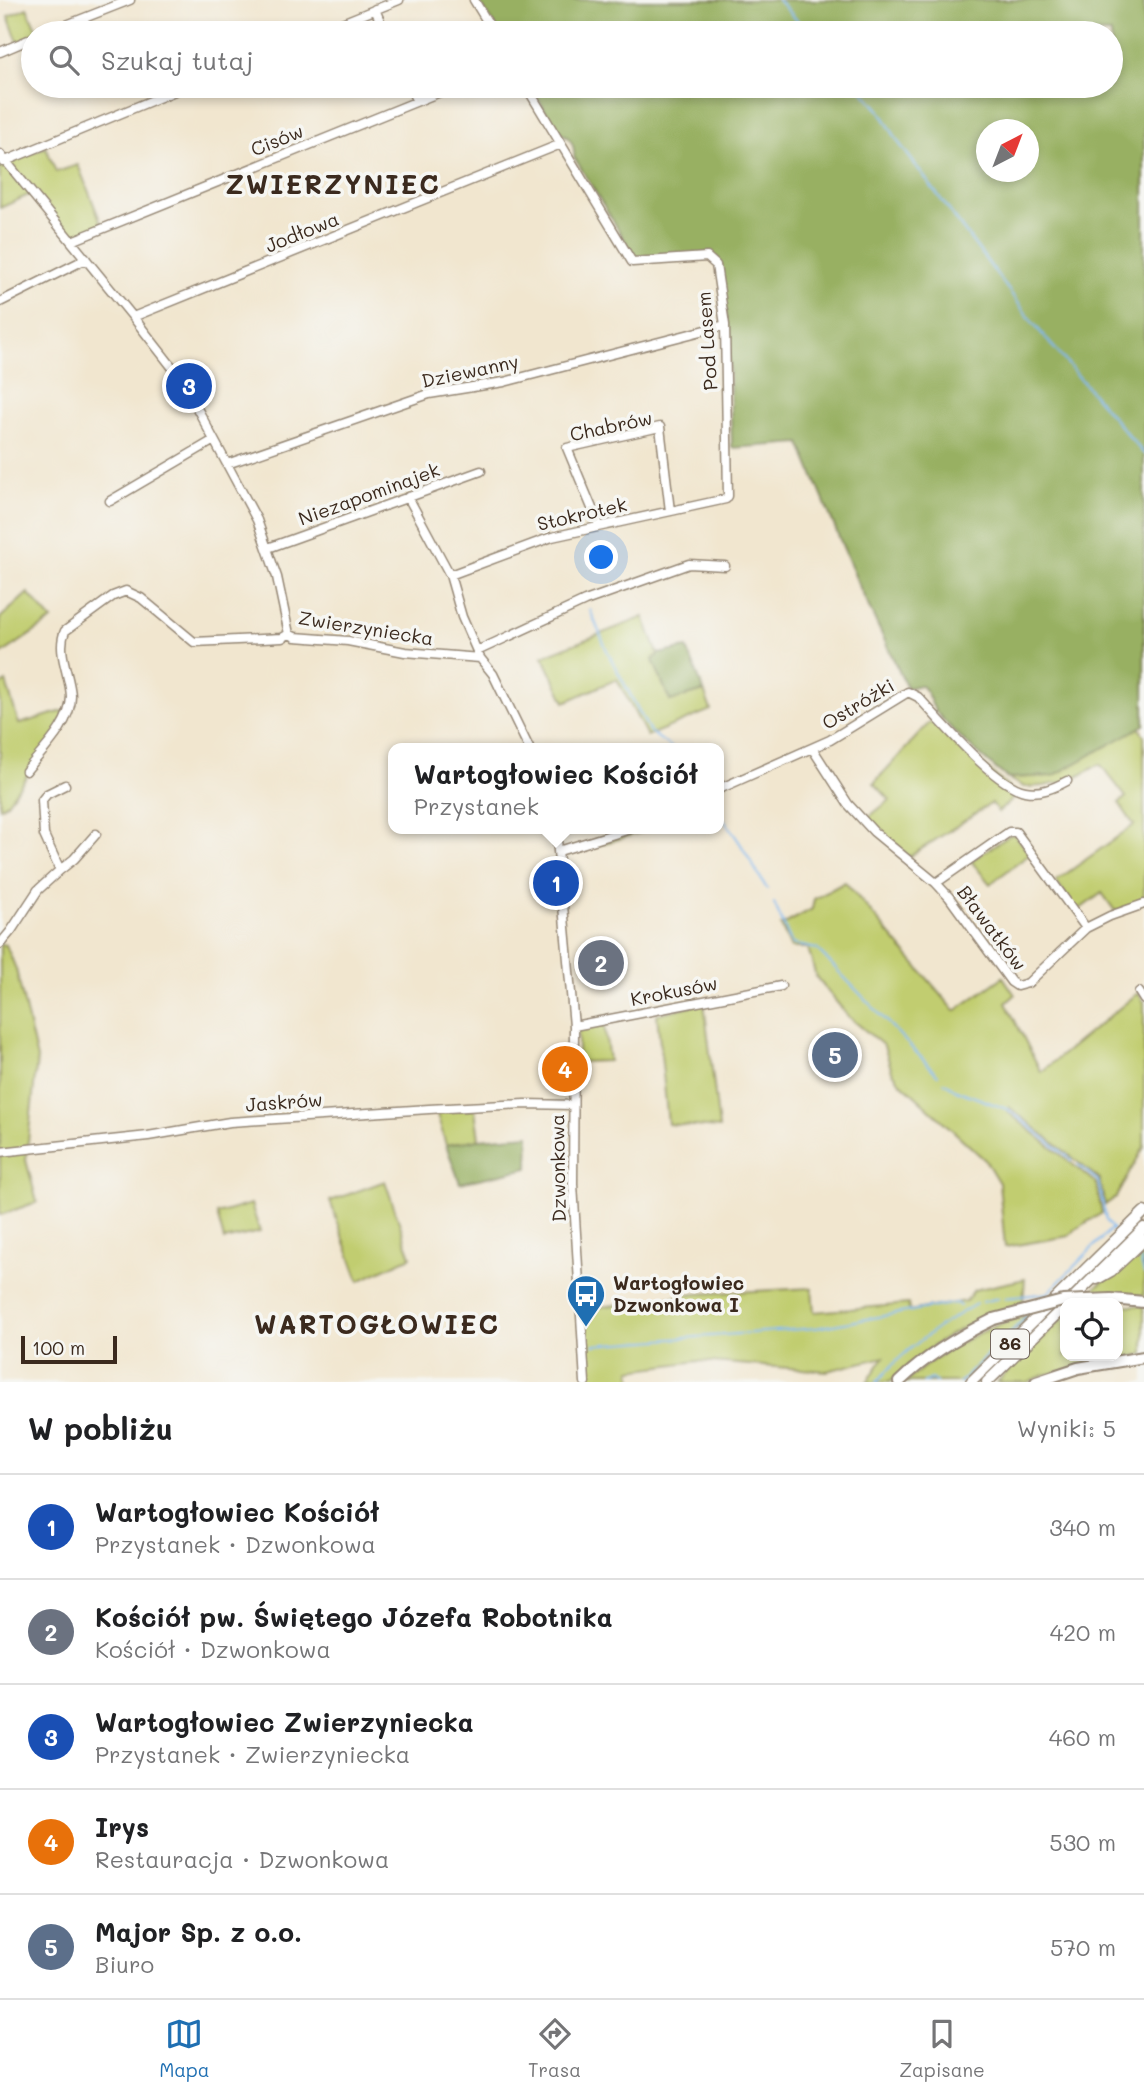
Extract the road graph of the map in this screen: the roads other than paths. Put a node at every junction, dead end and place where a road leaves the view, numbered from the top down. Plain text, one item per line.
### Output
1 (130, 0) edge
2 (399, 0) edge
3 (474, 0) edge
4 (375, 9) junction
5 (77, 21) edge
6 (346, 21) edge
7 (380, 21) edge
8 (487, 21) edge
9 (21, 43) edge
10 (0, 52) edge
11 (157, 98) edge
12 (415, 98) edge
13 (425, 98) edge
14 (533, 98) edge
15 (417, 101) junction
16 (561, 144) junction
17 (2, 159) edge
18 (72, 241) junction
19 (86, 259) junction
20 (0, 302) edge
21 (133, 317) junction
22 (725, 325) junction
23 (214, 440) junction
24 (227, 464) junction
25 (481, 471) dead end
26 (408, 497) junction
27 (726, 499) joint
28 (110, 501) dead end
29 (670, 511) junction
30 (600, 525) junction
31 (268, 548) junction
32 (725, 566) dead end
33 (450, 575) junction
34 (289, 634) junction
35 (479, 655) junction
36 (527, 743) edge
37 (812, 748) junction
38 (26, 771) dead end
39 (1067, 781) dead end
40 (65, 785) dead end
41 (724, 787) edge
42 (96, 834) dead end
43 (557, 834) edge
44 (615, 834) edge
45 (559, 852) junction
46 (60, 870) junction
47 (936, 883) junction
48 (1144, 904) edge
49 (1086, 928) junction
50 (0, 944) edge
51 (781, 986) dead end
52 (574, 1026) junction
53 (573, 1105) junction
54 (0, 1152) edge
55 (1144, 1204) edge
56 (1144, 1212) edge
57 (1144, 1228) edge
58 (1144, 1240) edge
59 (1087, 1268) junction
60 (1085, 1287) junction
61 (1073, 1298) edge
62 (1144, 1302) edge
63 (1060, 1310) edge
64 (1144, 1357) edge
65 (585, 1382) edge
66 (899, 1382) edge
67 (971, 1382) edge
68 (987, 1382) edge
69 (1036, 1382) edge

1 - 5 street
2 - 4 street
3 - 8 street
4 - 6 street
4 - 7 street
9 - 10 street
11 - 17 street
12 - 15 street
13 - 15 street, Cisów
14 - 16 street, Pod Lasem
15 - 18 street, Cisów
16 - 21 street, Jodłowa
16 - 22 street, Pod Lasem
17 - 18 street, Zwierzyniecka
18 - 19 street, Zwierzyniecka
19 - 20 street
19 - 21 street, Zwierzyniecka
21 - 23 street, Zwierzyniecka
22 - 24 street, Dziewanny
22 - 27 street, Pod Lasem
23 - 24 street, Zwierzyniecka
23 - 28 street
24 - 31 street, Zwierzyniecka
25 - 26 street, Niezapominajek
26 - 31 street, Niezapominajek
26 - 33 street
27 - 29 street, Stokrotek
29 - 30 street, Stokrotek
29 - 30 street, Chabrów
30 - 33 street, Stokrotek
31 - 34 street, Zwierzyniecka
32 - 35 street
33 - 35 street
34 - 35 street, Zwierzyniecka
34 - 38 street
35 - 36 street
37 - 39 street, Ostróżki
37 - 41 street, Ostróżki
37 - 47 street, Bławatków
40 - 46 street
42 - 46 street
43 - 45 street, Dzwonkowa
44 - 45 street
45 - 52 street, Dzwonkowa
46 - 50 street
47 - 49 street, Bławatków
47 - 49 street, Bławatków
48 - 49 street, Bławatków
51 - 52 street, Krokusów
52 - 53 street, Dzwonkowa
53 - 54 street, Jaskrów
53 - 65 street, Dzwonkowa
55 - 59 main road
56 - 59 main road, 86
57 - 60 main road, 86
58 - 60 main road
59 - 67 main road, 86
60 - 61 main road, 86
62 - 66 highway, bridge
63 - 68 main road, 86
64 - 69 highway

